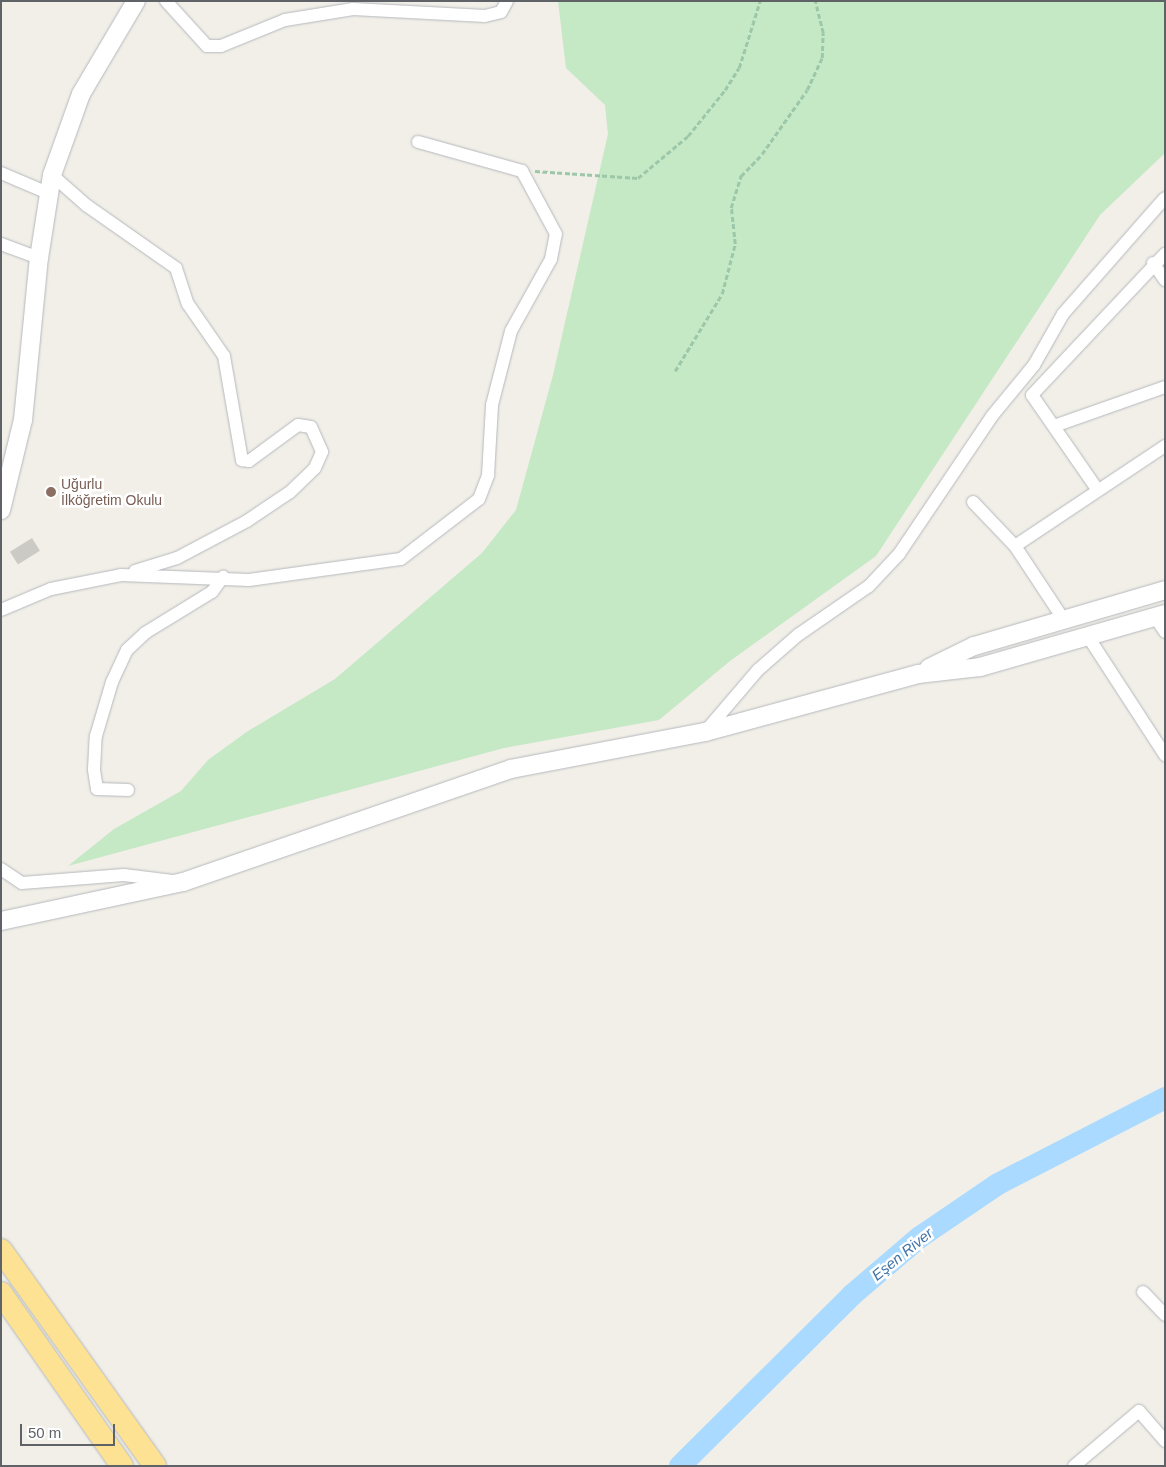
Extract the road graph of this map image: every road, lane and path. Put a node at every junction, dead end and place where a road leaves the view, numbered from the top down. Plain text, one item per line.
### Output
1 (136, 1) edge
2 (166, 1) edge
3 (507, 1) edge
4 (760, 1) edge
5 (815, 1) edge
6 (418, 142) dead end
7 (522, 171) junction
8 (1, 173) edge
9 (52, 175) junction
10 (48, 193) junction
11 (1165, 198) edge
12 (1, 244) edge
13 (1165, 254) edge
14 (39, 258) junction
15 (1153, 263) junction
16 (1165, 280) edge
17 (675, 371) dead end
18 (1165, 387) edge
19 (1056, 425) junction
20 (1163, 451) edge
21 (1097, 489) junction
22 (3, 501) edge
23 (973, 502) dead end
24 (1015, 546) junction
25 (121, 575) junction
26 (223, 577) junction
27 (1165, 590) edge
28 (1, 610) edge
29 (1160, 616) edge
30 (1064, 620) junction
31 (1165, 632) edge
32 (1089, 638) junction
33 (918, 674) junction
34 (705, 732) junction
35 (1165, 755) edge
36 (128, 790) dead end
37 (1, 869) edge
38 (183, 882) junction
39 (1, 921) edge
40 (1, 1250) edge
41 (1143, 1292) dead end
42 (1, 1293) edge
43 (1165, 1315) edge
44 (1165, 1440) edge
45 (122, 1466) edge
46 (155, 1466) edge
47 (1074, 1466) edge

1 - 9 street
2 - 3 street
4 - 7 path
5 - 17 path
6 - 7 street
7 - 26 street
8 - 10 street
9 - 10 street
9 - 25 street
10 - 14 street
11 - 34 street
12 - 14 street
13 - 15 street
14 - 22 street
15 - 16 street
15 - 19 street
18 - 19 street
19 - 21 street
20 - 21 street
21 - 24 street
23 - 24 street
24 - 30 street
25 - 26 street
25 - 28 street
26 - 36 street
27 - 30 street
29 - 31 street
29 - 32 street
30 - 33 street
32 - 33 street
32 - 35 street
33 - 34 street
34 - 38 street
37 - 38 street
38 - 39 street
40 - 46 highway
41 - 43 street
42 - 45 highway
44 - 47 street

